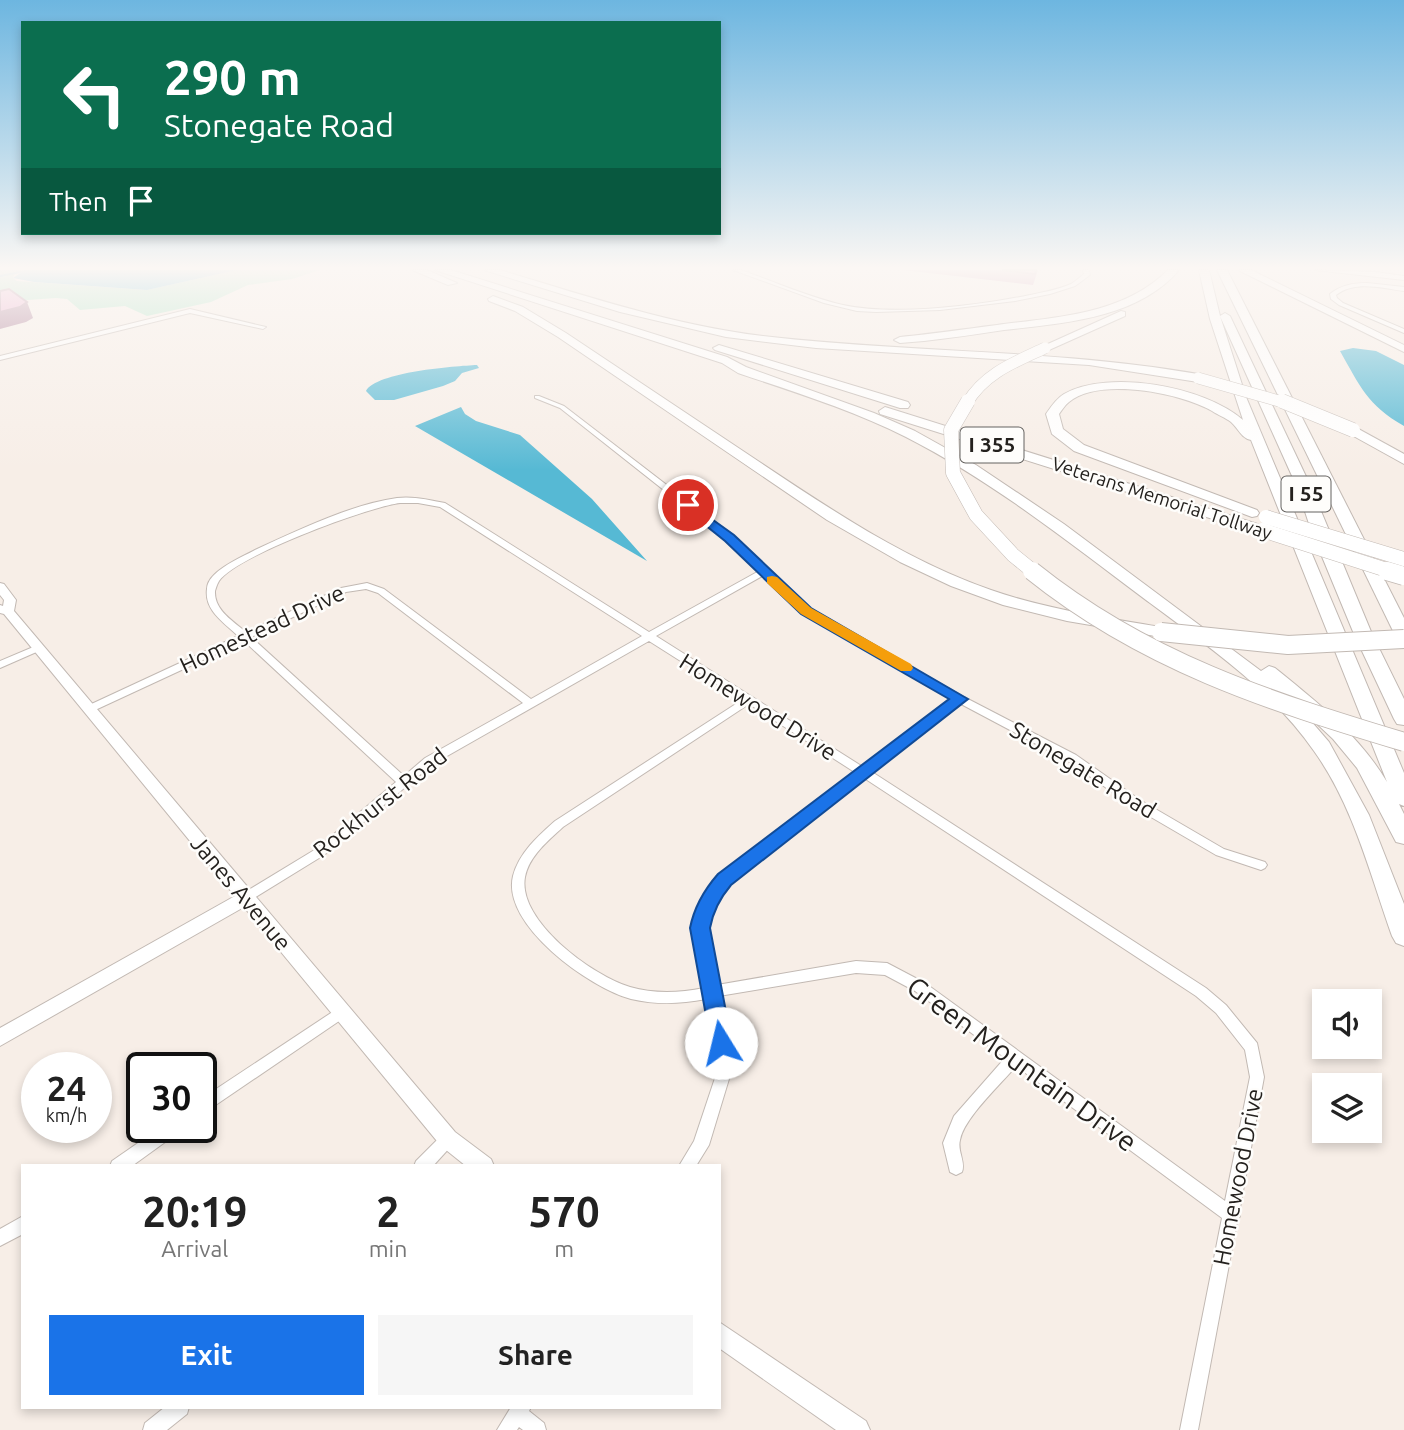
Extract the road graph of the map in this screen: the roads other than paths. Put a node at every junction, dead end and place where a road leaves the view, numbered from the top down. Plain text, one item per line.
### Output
1 (86, 337) edge
2 (565, 337) edge
3 (652, 337) edge
4 (682, 337) edge
5 (750, 337) edge
6 (923, 337) edge
7 (1071, 337) edge
8 (1221, 337) edge
9 (1235, 337) edge
10 (1253, 337) edge
11 (1378, 337) edge
12 (762, 339) junction
13 (1403, 349) edge
14 (0, 358) edge
15 (723, 359) junction
16 (537, 397) dead end
17 (1404, 460) edge
18 (1278, 490) junction
19 (1260, 520) junction
20 (1404, 559) edge
21 (1105, 562) junction
22 (763, 572) junction
23 (1404, 576) edge
24 (0, 587) edge
25 (4, 610) edge
26 (1161, 632) joint
27 (245, 636) junction
28 (647, 637) junction
29 (1404, 637) edge
30 (38, 648) junction
31 (0, 665) edge
32 (960, 699) junction
33 (747, 701) junction
34 (530, 703) junction
35 (89, 709) junction
36 (1404, 719) edge
37 (1404, 742) edge
38 (863, 772) junction
39 (403, 782) junction
40 (1404, 798) edge
41 (1404, 836) edge
42 (1261, 864) dead end
43 (246, 898) junction
44 (1404, 936) edge
45 (713, 991) junction
46 (340, 1013) junction
47 (0, 1038) edge
48 (1015, 1057) junction
49 (217, 1097) edge
50 (448, 1139) junction
51 (151, 1143) edge
52 (121, 1164) edge
53 (424, 1164) edge
54 (481, 1164) edge
55 (688, 1164) edge
56 (956, 1167) dead end
57 (1232, 1216) junction
58 (21, 1225) edge
59 (0, 1238) edge
60 (721, 1335) edge
61 (178, 1409) edge
62 (520, 1410) edge
63 (152, 1430) edge
64 (506, 1430) edge
65 (537, 1430) edge
66 (857, 1430) edge
67 (1189, 1430) edge

1 - 14 street
2 - 26 highway
3 - 15 highway, Veterans Memorial Tollway / I 355
4 - 19 highway, Veterans Memorial Tollway / I 355
5 - 12 highway
6 - 12 highway
7 - 37 highway, bridge
8 - 18 highway
9 - 36 highway, I 55
10 - 29 highway, I 55
11 - 13 highway
12 - 17 highway, bridge
15 - 19 highway, Veterans Memorial Tollway / I 355
15 - 21 highway
16 - 22 street, Stonegate Road
18 - 19 highway
18 - 40 highway
19 - 20 highway, Veterans Memorial Tollway / I 355, bridge
19 - 23 highway, Veterans Memorial Tollway / I 355, bridge
21 - 41 highway
21 - 44 highway
22 - 28 street, Rockhurst Road
22 - 32 street, Stonegate Road
24 - 25 street, Janes Avenue
25 - 30 street, Janes Avenue
26 - 29 highway, bridge
27 - 28 street, Homewood Drive
27 - 34 street, Homestead Drive
27 - 35 street, Homestead Drive
27 - 39 street, Homewood Drive
28 - 33 street, Homewood Drive
28 - 34 street, Rockhurst Road
30 - 31 street
30 - 35 street, Janes Avenue
32 - 38 street
32 - 42 street, Stonegate Road
33 - 38 street, Homewood Drive
33 - 45 street, Green Mountain Drive
34 - 39 street, Rockhurst Road
35 - 43 street, Janes Avenue
38 - 45 street
38 - 57 street, Homewood Drive
39 - 43 street, Rockhurst Road
43 - 46 street, Janes Avenue
43 - 47 street, Rockhurst Road
45 - 48 street, Green Mountain Drive
45 - 55 street
46 - 49 street
46 - 50 street, Janes Avenue
48 - 56 street
48 - 57 street, Green Mountain Drive
50 - 53 street
50 - 54 street, Janes Avenue
51 - 52 street
57 - 67 street, Homewood Drive
58 - 59 street
60 - 66 street
61 - 63 street
62 - 64 street
62 - 65 street

